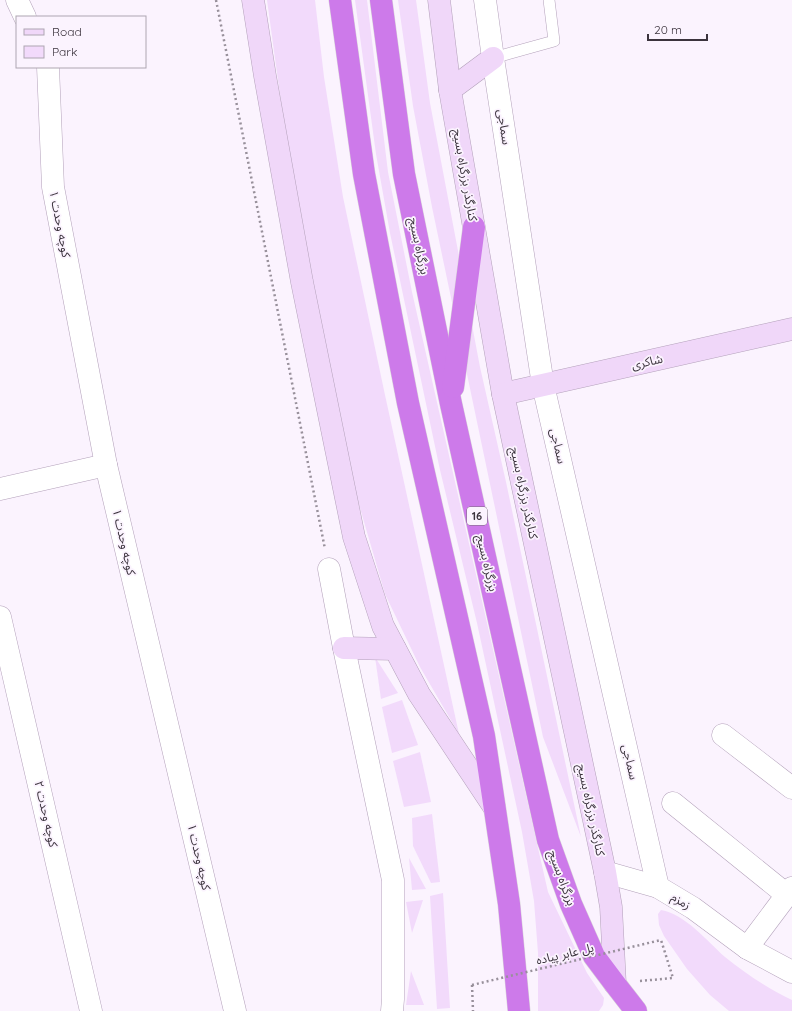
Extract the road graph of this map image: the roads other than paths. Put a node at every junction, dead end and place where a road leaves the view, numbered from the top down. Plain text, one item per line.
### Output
1 (17, 0) edge
2 (253, 0) edge
3 (340, 0) edge
4 (381, 0) edge
5 (439, 0) edge
6 (486, 0) edge
7 (549, 0) edge
8 (25, 16) edge
9 (493, 58) junction
10 (48, 68) edge
11 (450, 90) junction
12 (474, 227) junction
13 (792, 329) edge
14 (544, 385) junction
15 (503, 394) junction
16 (451, 404) junction
17 (106, 464) junction
18 (0, 489) edge
19 (329, 569) road end
20 (0, 617) edge
21 (344, 648) junction
22 (395, 649) junction
23 (723, 735) dead end
24 (792, 788) edge
25 (673, 803) dead end
26 (494, 807) junction
27 (605, 872) junction
28 (658, 887) junction
29 (789, 892) edge
30 (747, 948) junction
31 (792, 972) edge
32 (615, 984) junction
33 (92, 1011) edge
34 (235, 1011) edge
35 (392, 1011) edge
36 (519, 1011) edge
37 (613, 1011) edge
38 (636, 1011) edge

1 - 8 street
2 - 22 street
3 - 26 highway
4 - 16 highway, بزرگراه بسیج / 16
5 - 11 street, کنارگذر بزرگراه بسیج
6 - 9 street, سماجی
7 - 9 lane
9 - 11 street
9 - 14 street, سماجی
10 - 17 street, کوچه وحدت ۱
11 - 12 street, کنارگذر بزرگراه بسیج
12 - 15 street, کنارگذر بزرگراه بسیج
12 - 16 highway
13 - 14 street, شاکری
14 - 15 street, شاکری
14 - 28 street, سماجی
15 - 27 street, کنارگذر بزرگراه بسیج
16 - 32 highway, بزرگراه بسیج / 16
17 - 18 street
17 - 34 street, کوچه وحدت ۱
19 - 21 street
20 - 33 street, کوچه وحدت ۲
21 - 22 street
21 - 35 street
22 - 26 street
23 - 24 street
25 - 29 street
26 - 36 highway
27 - 28 street, زمزم
27 - 32 street, کنارگذر بزرگراه بسیج
28 - 30 street, زمزم
29 - 30 street
30 - 31 street, زمزم
32 - 37 highway
32 - 38 highway, بزرگراه بسیج / 16

